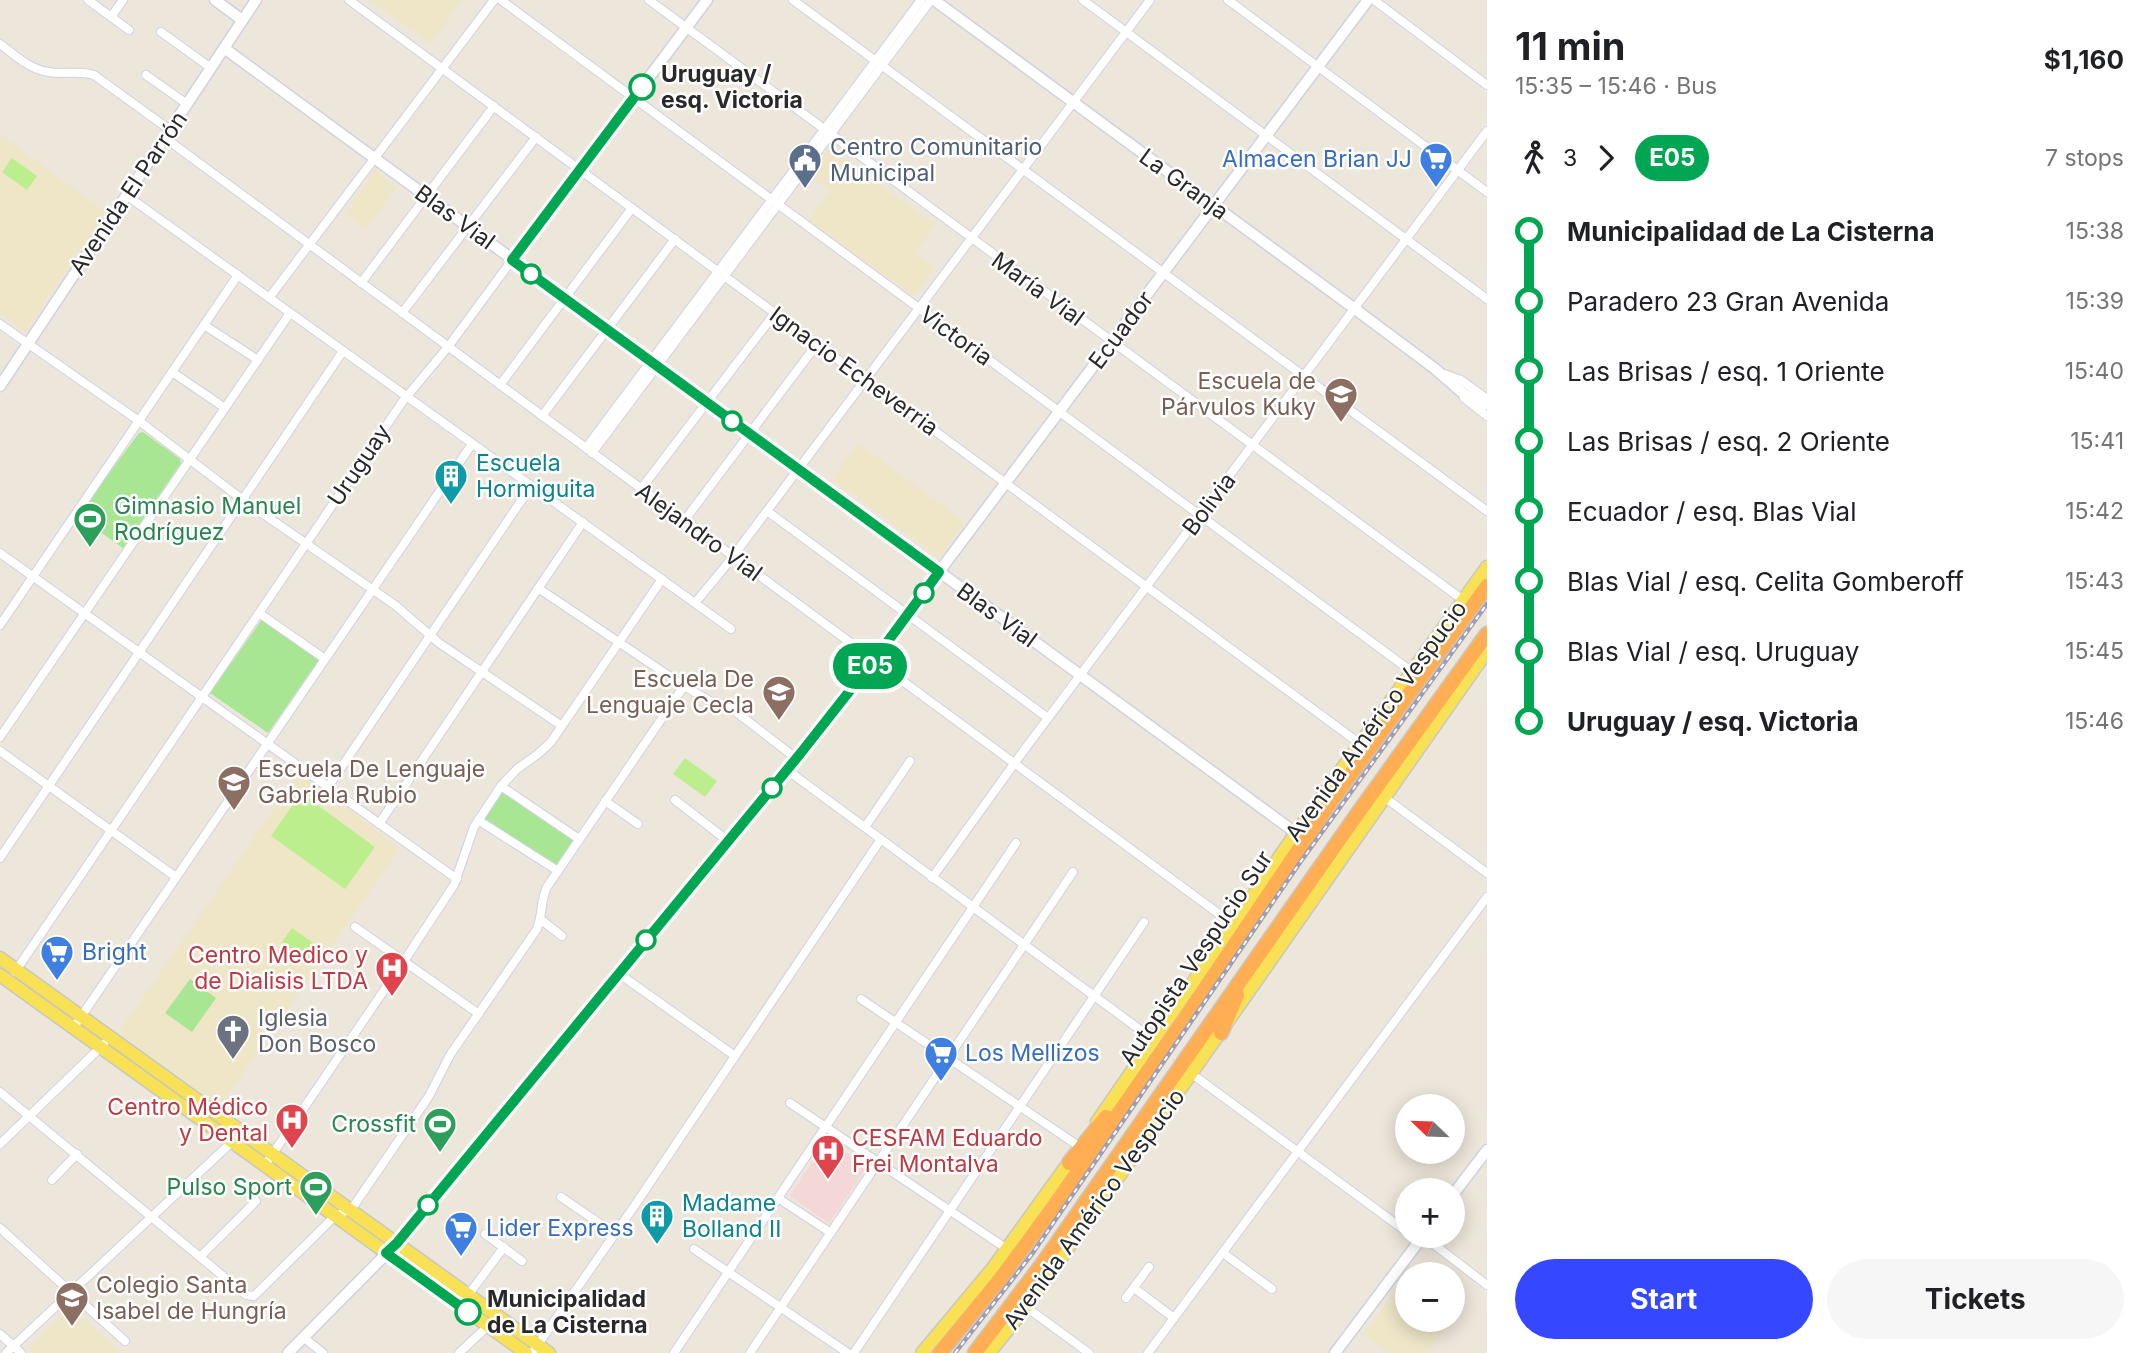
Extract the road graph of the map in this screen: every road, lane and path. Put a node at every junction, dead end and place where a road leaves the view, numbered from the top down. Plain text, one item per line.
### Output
1 (88, 0) edge
2 (123, 0) edge
3 (215, 0) edge
4 (256, 0) edge
5 (349, 0) edge
6 (495, 0) edge
7 (501, 0) edge
8 (649, 0) edge
9 (707, 0) edge
10 (793, 0) edge
11 (921, 0) edge
12 (933, 0) edge
13 (1083, 0) edge
14 (1150, 0) edge
15 (1228, 0) edge
16 (1368, 0) edge
17 (1374, 0) edge
18 (111, 17) junction
19 (242, 20) junction
20 (686, 28) junction
21 (129, 30) dead end
22 (161, 32) dead end
23 (1126, 32) junction
24 (0, 44) edge
25 (224, 48) junction
26 (879, 64) junction
27 (1319, 66) junction
28 (211, 68) junction
29 (442, 68) junction
30 (146, 75) dead end
31 (1487, 85) edge
32 (633, 99) junction
33 (1074, 102) junction
34 (187, 104) junction
35 (494, 106) junction
36 (1487, 131) edge
37 (827, 133) junction
38 (167, 134) junction
39 (1267, 135) junction
40 (536, 137) junction
41 (374, 158) junction
42 (580, 169) junction
43 (1023, 170) junction
44 (1457, 171) junction
45 (1487, 192) edge
46 (126, 195) junction
47 (426, 196) junction
48 (774, 204) junction
49 (1214, 205) junction
50 (632, 208) junction
51 (467, 227) junction
52 (675, 239) junction
53 (970, 239) junction
54 (1406, 240) junction
55 (309, 245) junction
56 (512, 260) junction
57 (722, 274) junction
58 (1163, 274) junction
59 (238, 275) junction
60 (361, 283) junction
61 (269, 298) junction
62 (565, 298) junction
63 (1487, 299) edge
64 (919, 309) junction
65 (1355, 309) junction
66 (290, 313) junction
67 (402, 313) junction
68 (775, 313) junction
69 (0, 324) edge
70 (204, 325) junction
71 (607, 329) junction
72 (1111, 343) junction
73 (27, 344) junction
74 (817, 344) junction
75 (448, 347) junction
76 (344, 351) junction
77 (258, 360) junction
78 (655, 364) junction
79 (172, 372) junction
80 (1304, 377) junction
81 (866, 380) junction
82 (500, 385) junction
83 (0, 386) edge
84 (406, 396) junction
85 (707, 402) junction
86 (1486, 407) edge
87 (225, 408) junction
88 (1059, 412) junction
89 (542, 416) junction
90 (138, 421) junction
91 (750, 433) junction
92 (472, 444) junction
93 (1252, 446) junction
94 (589, 451) junction
95 (190, 460) junction
96 (799, 469) junction
97 (1006, 483) junction
98 (531, 486) junction
99 (642, 489) junction
100 (243, 500) junction
101 (767, 511) junction
102 (1487, 512) edge
103 (1200, 516) junction
104 (684, 521) junction
105 (583, 523) junction
106 (306, 544) junction
107 (0, 553) edge
108 (733, 556) junction
109 (1487, 567) edge
110 (939, 572) junction
111 (32, 577) junction
112 (662, 579) junction
113 (1487, 586) edge
114 (1147, 587) junction
115 (538, 588) junction
116 (373, 590) junction
117 (1463, 600) junction
118 (695, 603) junction
119 (85, 613) junction
120 (259, 613) junction
121 (908, 615) junction
122 (0, 625) edge
123 (731, 629) dead end
124 (1487, 634) edge
125 (430, 636) junction
126 (620, 642) junction
127 (1487, 651) edge
128 (140, 652) junction
129 (325, 659) junction
130 (874, 660) junction
131 (1411, 671) junction
132 (482, 672) junction
133 (1080, 676) junction
134 (684, 686) junction
135 (202, 697) junction
136 (1048, 718) junction
137 (562, 726) junction
138 (0, 737) edge
139 (1359, 743) junction
140 (268, 744) junction
141 (0, 751) edge
142 (797, 759) junction
143 (910, 761) dead end
144 (1014, 763) junction
145 (787, 770) junction
146 (49, 785) junction
147 (501, 786) junction
148 (328, 787) junction
149 (1384, 797) junction
150 (675, 800) dead end
151 (605, 801) junction
152 (478, 820) junction
153 (379, 824) junction
154 (638, 824) dead end
155 (865, 827) junction
156 (112, 830) junction
157 (1296, 833) junction
158 (579, 839) junction
159 (881, 839) junction
160 (729, 841) junction
161 (1016, 844) dead end
162 (0, 858) edge
163 (558, 871) junction
164 (1073, 872) dead end
165 (1487, 873) edge
166 (176, 877) junction
167 (932, 878) junction
168 (457, 879) junction
169 (1487, 897) edge
170 (973, 908) junction
171 (541, 919) junction
172 (1144, 922) dead end
173 (1234, 925) junction
174 (355, 927) dead end
175 (562, 936) dead end
176 (1025, 946) junction
177 (0, 958) edge
178 (404, 961) junction
179 (1249, 967) junction
180 (618, 973) junction
181 (8, 975) edge
182 (1094, 996) junction
183 (861, 999) dead end
184 (479, 1014) junction
185 (1187, 1015) junction
186 (77, 1022) junction
187 (896, 1023) junction
188 (1221, 1033) junction
189 (1154, 1040) junction
190 (106, 1042) junction
191 (736, 1056) junction
192 (949, 1059) junction
193 (1192, 1074) junction
194 (0, 1092) edge
195 (790, 1103) dead end
196 (1020, 1107) junction
197 (30, 1116) junction
198 (826, 1128) junction
199 (237, 1137) junction
200 (0, 1144) edge
201 (1080, 1147) junction
202 (1487, 1150) edge
203 (1298, 1152) junction
204 (272, 1153) junction
205 (77, 1154) junction
206 (878, 1163) junction
207 (1069, 1163) junction
208 (265, 1165) junction
209 (1465, 1179) edge
210 (52, 1180) dead end
211 (561, 1197) dead end
212 (778, 1198) junction
213 (256, 1201) dead end
214 (351, 1210) junction
215 (950, 1211) junction
216 (152, 1216) junction
217 (335, 1216) junction
218 (1395, 1223) edge
219 (0, 1228) edge
220 (831, 1233) junction
221 (485, 1234) dead end
222 (615, 1234) junction
223 (397, 1243) junction
224 (504, 1247) junction
225 (1411, 1248) edge
226 (1435, 1248) edge
227 (694, 1249) dead end
228 (1007, 1249) junction
229 (386, 1253) junction
230 (1223, 1253) junction
231 (201, 1255) junction
232 (522, 1261) dead end
233 (1149, 1267) dead end
234 (729, 1272) junction
235 (1487, 1285) edge
236 (1134, 1288) junction
237 (1272, 1289) dead end
238 (70, 1292) junction
239 (1126, 1298) dead end
240 (465, 1301) junction
241 (781, 1307) junction
242 (1026, 1307) junction
243 (1174, 1318) junction
244 (488, 1326) junction
245 (0, 1334) edge
246 (303, 1337) junction
247 (125, 1341) dead end
248 (13, 1346) junction
249 (535, 1349) edge
250 (6, 1353) edge
251 (21, 1353) edge
252 (288, 1353) edge
253 (323, 1353) edge
254 (459, 1353) edge
255 (526, 1353) edge
256 (549, 1353) edge
257 (674, 1353) edge
258 (750, 1353) edge
259 (848, 1353) edge
260 (854, 1353) edge
261 (922, 1353) edge
262 (940, 1353) edge
263 (975, 1353) edge
264 (989, 1353) edge
265 (1089, 1353) edge
266 (1148, 1353) edge
267 (1335, 1353) edge

1 - 18 street
2 - 18 street
3 - 19 street
4 - 19 street, Avenida El Parrón
5 - 29 street, Ignacio Echeverria
6 - 29 street
7 - 32 street, Victoria
8 - 20 street, María Vial
9 - 20 street, Uruguay
10 - 26 street
11 - 26 street
12 - 26 street
12 - 33 street, La Granja
13 - 23 street
14 - 23 street
15 - 27 street
16 - 27 street, Ecuador
17 - 31 street
18 - 21 street
19 - 25 street, Avenida El Parrón
20 - 32 street, Uruguay
20 - 37 street, María Vial
22 - 28 street
23 - 33 street
23 - 39 street
24 - 38 street, Alejandro Vial
25 - 28 street, Avenida El Parrón
25 - 41 street, Blas Vial
26 - 37 street
26 - 43 street
27 - 39 street, Ecuador
27 - 44 street
28 - 34 street, Avenida El Parrón
29 - 35 street, Ignacio Echeverria
29 - 41 street
30 - 34 street
32 - 42 street, Uruguay
32 - 48 street, Victoria
33 - 43 street
33 - 49 street, La Granja
34 - 38 street, Avenida El Parrón
35 - 40 street, Ignacio Echeverria
35 - 47 street
36 - 44 street, Bolivia
37 - 48 street
37 - 53 street, María Vial
38 - 46 street, Avenida El Parrón
38 - 55 street, Alejandro Vial
39 - 49 street, Ecuador
39 - 54 street
40 - 42 street, Ignacio Echeverria
40 - 51 street
41 - 47 street, Blas Vial
41 - 55 street
42 - 50 street, Ignacio Echeverria
42 - 56 street, Uruguay
43 - 53 street
43 - 58 street
44 - 45 street
44 - 54 street, Bolivia
46 - 59 street
46 - 73 street, Avenida El Parrón
47 - 51 street, Blas Vial
47 - 60 street
48 - 57 street
48 - 64 street, Victoria
49 - 58 street, Ecuador
49 - 65 street, La Granja
50 - 52 street, Ignacio Echeverria
50 - 62 street
51 - 56 street, Blas Vial
51 - 67 street
52 - 57 street, Ignacio Echeverria
52 - 71 street
53 - 64 street
53 - 72 street, María Vial
54 - 63 street
54 - 65 street, Bolivia
55 - 60 street, Alejandro Vial
55 - 61 street
56 - 62 street, Blas Vial
56 - 75 street, Uruguay
57 - 68 street, Ignacio Echeverria
57 - 78 street
58 - 72 street, Ecuador
58 - 80 street
59 - 61 street
59 - 70 street
60 - 67 street, Alejandro Vial
61 - 66 street
62 - 71 street, Blas Vial
62 - 82 street
64 - 81 street
64 - 88 street, Victoria
65 - 80 street, Bolivia
65 - 86 street, La Granja
66 - 76 street
66 - 77 street
67 - 75 street, Alejandro Vial
68 - 74 street, Ignacio Echeverria
68 - 85 street
69 - 73 street
70 - 77 street
70 - 79 street
71 - 78 street, Blas Vial
71 - 89 street
72 - 88 street, Ecuador
72 - 93 street, María Vial
73 - 83 street, Avenida El Parrón
73 - 90 street
74 - 81 street, Ignacio Echeverria
74 - 91 street
75 - 82 street, Alejandro Vial
75 - 84 street, Uruguay
76 - 84 street
76 - 100 street
77 - 87 street
78 - 85 street, Blas Vial
78 - 94 street
79 - 87 street
79 - 90 street
80 - 93 street, Bolivia
80 - 102 street
81 - 96 street
81 - 97 street, Ignacio Echeverria
82 - 89 street, Alejandro Vial
84 - 92 street
84 - 106 street, Uruguay
85 - 91 street, Blas Vial
85 - 99 street
87 - 95 street
88 - 97 street, Ecuador
88 - 103 street, Victoria
89 - 94 street, Alejandro Vial
90 - 95 street
90 - 111 street
91 - 96 street, Blas Vial
91 - 104 street
92 - 98 street
92 - 116 street
93 - 103 street, Bolivia
93 - 117 street, María Vial
94 - 99 street, Alejandro Vial
95 - 100 street
95 - 119 street
96 - 101 street
96 - 110 street, Blas Vial
97 - 110 street, Ecuador
97 - 114 street, Ignacio Echeverria
98 - 105 street
98 - 125 street
99 - 104 street, Alejandro Vial
100 - 106 street
100 - 128 street
101 - 108 street
101 - 121 street
103 - 114 street, Bolivia
103 - 131 street, Victoria
104 - 108 street, Alejandro Vial
105 - 112 street
105 - 115 street
106 - 116 street
106 - 120 street, Uruguay
107 - 111 street
108 - 118 street
108 - 130 street, Alejandro Vial
109 - 117 main road, Avenida Américo Vespucio
110 - 121 street, Ecuador
110 - 133 street, Blas Vial
111 - 119 street
111 - 122 street
112 - 118 street
112 - 126 street
113 - 185 highway, Autopista Vespucio Sur
114 - 133 street, Bolivia
114 - 139 street, Ignacio Echeverria
115 - 126 street
115 - 132 street
116 - 125 street
116 - 129 street
117 - 131 main road, Avenida Américo Vespucio
118 - 123 street
119 - 128 street
119 - 138 street
120 - 129 street
120 - 135 street, Uruguay
121 - 130 street, Ecuador
121 - 136 street
124 - 179 highway, Autopista Vespucio Sur
125 - 132 street
125 - 148 street
126 - 134 street
126 - 137 street
127 - 149 main road, Avenida Américo Vespucio
128 - 135 street
128 - 146 street
129 - 140 street
130 - 142 street, Ecuador
130 - 144 street, Alejandro Vial
131 - 139 main road, Avenida Américo Vespucio
132 - 137 street
132 - 153 street
133 - 136 street, Bolivia
133 - 157 street, Blas Vial
134 - 142 street
134 - 151 street
135 - 140 street
135 - 156 street, Uruguay
136 - 144 street, Bolivia
137 - 147 street
139 - 157 main road, Avenida Américo Vespucio
140 - 148 street
140 - 166 street
141 - 146 street
142 - 145 street, Ecuador
143 - 155 street
144 - 167 street, Bolivia
144 - 173 street, Alejandro Vial
145 - 155 street
145 - 160 street, Ecuador
146 - 156 street
146 - 162 street
147 - 152 street
147 - 158 street
148 - 153 street
149 - 165 street
149 - 188 main road, Avenida Américo Vespucio
150 - 160 street
151 - 154 street
151 - 158 street
152 - 163 street
152 - 168 street
153 - 168 street
155 - 159 street
156 - 166 street
156 - 181 street, Uruguay
157 - 173 main road, Avenida Américo Vespucio
158 - 163 street
159 - 167 street
159 - 191 street
160 - 180 street, Ecuador
161 - 170 street
163 - 171 street
164 - 176 street
166 - 186 street
167 - 170 street
168 - 178 street
169 - 203 street
170 - 176 street
170 - 187 street
171 - 175 street
171 - 184 street
172 - 182 street
173 - 189 main road, Avenida Américo Vespucio
174 - 178 street
176 - 182 street
176 - 192 street
177 - 181 main road
178 - 184 street
178 - 204 street
179 - 188 highway
179 - 263 highway, Autopista Vespucio Sur
180 - 191 street
180 - 223 street, Ecuador
181 - 186 main road
182 - 189 street
182 - 196 street
183 - 187 street
184 - 214 street
185 - 207 highway
185 - 262 highway, Autopista Vespucio Sur
186 - 190 main road
187 - 192 street
187 - 198 street
188 - 193 main road, Avenida Américo Vespucio
189 - 201 main road, Avenida Américo Vespucio
190 - 197 street
190 - 199 main road
191 - 222 street
192 - 196 street
192 - 206 street
193 - 203 street
193 - 242 main road, Avenida Américo Vespucio
194 - 197 street
195 - 198 street
196 - 201 street
196 - 215 street
197 - 200 street
197 - 205 street
198 - 206 street
198 - 212 street
199 - 204 main road
199 - 208 main road
199 - 216 street
201 - 207 main road, Avenida Américo Vespucio
202 - 209 street
203 - 218 street
203 - 230 street
204 - 208 street
204 - 214 main road
205 - 210 street
205 - 216 street
206 - 215 street
206 - 220 street
207 - 228 main road, Avenida Américo Vespucio
208 - 217 main road
211 - 222 street
212 - 220 street
212 - 234 street
213 - 231 street
214 - 217 street
214 - 223 main road
215 - 228 street
215 - 260 street
216 - 231 street
216 - 238 street
217 - 229 main road
217 - 231 street
219 - 238 street
220 - 241 street
221 - 224 street
222 - 249 street
223 - 229 street, Ecuador
223 - 240 main road
224 - 232 street
224 - 240 street
225 - 267 street
226 - 235 street
227 - 234 street
228 - 261 main road, Avenida Américo Vespucio
229 - 240 main road
229 - 246 street, Ecuador
230 - 237 street
230 - 243 street
233 - 236 street
234 - 241 street
234 - 257 street
236 - 239 street
236 - 243 street
238 - 247 street
238 - 248 street
240 - 244 main road
240 - 249 main road
241 - 258 street
241 - 259 street
242 - 264 main road, Avenida Américo Vespucio
242 - 265 street
243 - 266 street
244 - 254 street
244 - 255 main road
245 - 248 street
246 - 252 street, Ecuador
246 - 253 street
248 - 250 street
248 - 251 street
249 - 256 main road

